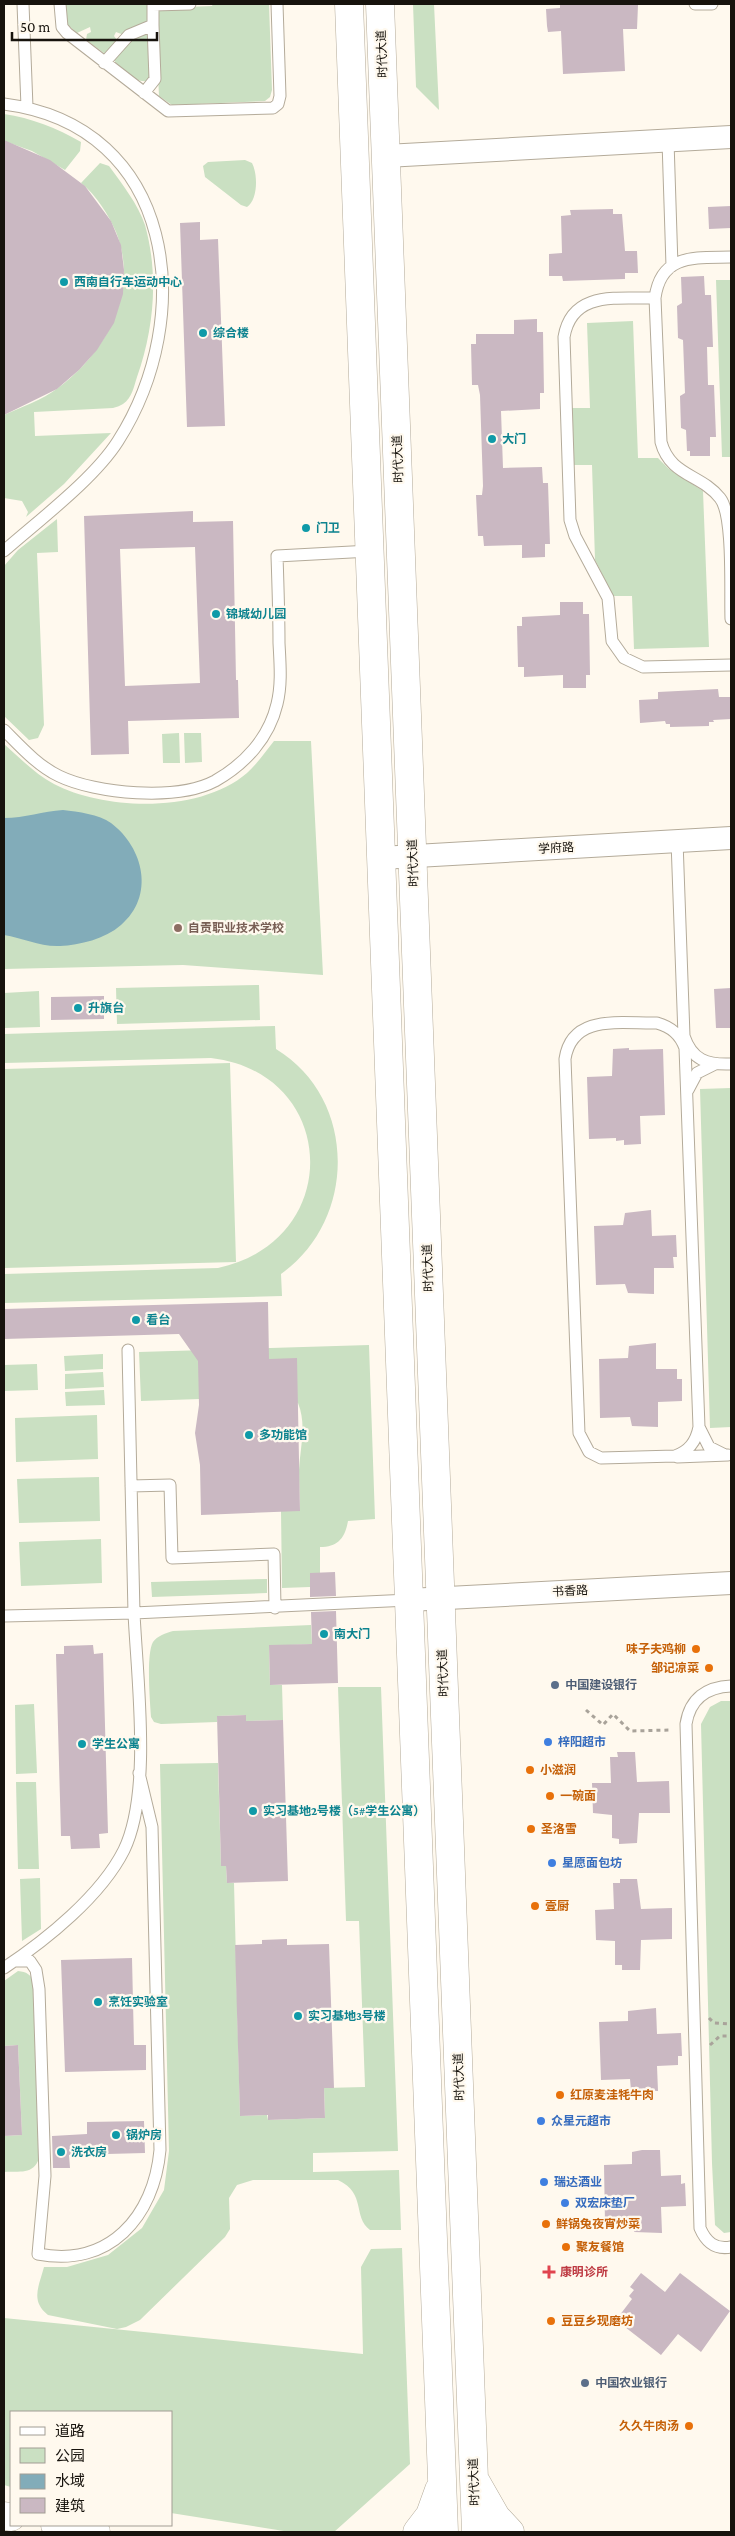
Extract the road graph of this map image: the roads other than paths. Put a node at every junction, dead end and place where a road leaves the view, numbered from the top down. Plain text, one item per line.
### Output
1 (23, 4) edge
2 (60, 4) edge
3 (190, 4) edge
4 (277, 4) edge
5 (349, 4) edge
6 (380, 4) edge
7 (695, 4) edge
8 (712, 4) edge
9 (153, 25) junction
10 (104, 63) junction
11 (144, 93) junction
12 (4, 104) edge
13 (27, 107) junction
14 (731, 137) edge
15 (668, 141) junction
16 (386, 156) junction
17 (731, 257) edge
18 (672, 266) junction
19 (656, 298) junction
20 (4, 551) edge
21 (370, 551) junction
22 (731, 618) edge
23 (731, 665) edge
24 (4, 730) edge
25 (731, 838) edge
26 (677, 841) junction
27 (413, 857) junction
28 (381, 858) junction
29 (684, 1022) junction
30 (658, 1023) junction
31 (684, 1036) junction
32 (685, 1048) junction
33 (715, 1064) junction
34 (731, 1064) edge
35 (687, 1099) junction
36 (128, 1350) dead end
37 (699, 1427) junction
38 (730, 1455) edge
39 (668, 1457) junction
40 (131, 1486) junction
41 (731, 1583) edge
42 (440, 1598) junction
43 (409, 1600) junction
44 (275, 1608) junction
45 (134, 1614) junction
46 (4, 1616) edge
47 (731, 1686) edge
48 (139, 1773) junction
49 (15, 1961) junction
50 (4, 1968) edge
51 (731, 2247) edge
52 (474, 2478) junction
53 (442, 2482) junction
54 (61, 2526) edge
55 (96, 2532) edge
56 (417, 2532) edge
57 (444, 2532) edge
58 (476, 2532) edge
59 (510, 2532) edge

1 - 13 lane
2 - 10 lane
3 - 9 lane
4 - 11 lane
5 - 21 main road
6 - 16 main road, 时代大道
7 - 8 lane
9 - 10 lane
9 - 11 lane
10 - 11 lane
12 - 13 lane
13 - 20 lane
14 - 15 street
15 - 16 street
15 - 18 lane
16 - 27 main road, 时代大道
17 - 18 lane
18 - 19 lane
19 - 22 lane
19 - 23 lane
21 - 24 lane
21 - 28 main road
25 - 26 street, 学府路
26 - 27 street, 学府路
26 - 29 lane
27 - 28 street, 学府路
27 - 42 main road, 时代大道
28 - 43 main road
29 - 30 lane
29 - 31 lane
30 - 32 lane
30 - 39 lane
31 - 32 lane
31 - 33 lane
32 - 35 lane
33 - 34 lane
33 - 35 lane
35 - 37 lane
36 - 40 lane
37 - 38 lane
37 - 39 lane
38 - 39 lane
40 - 44 lane
40 - 45 lane
41 - 42 street, 书香路
42 - 43 street, 书香路
42 - 52 main road, 时代大道
43 - 44 lane
43 - 53 main road
44 - 45 lane
45 - 46 lane
45 - 48 lane
47 - 51 lane
48 - 49 lane
48 - 49 lane
49 - 50 lane
52 - 58 main road, 时代大道
52 - 59 main road
53 - 56 main road
53 - 57 main road
54 - 55 main road

